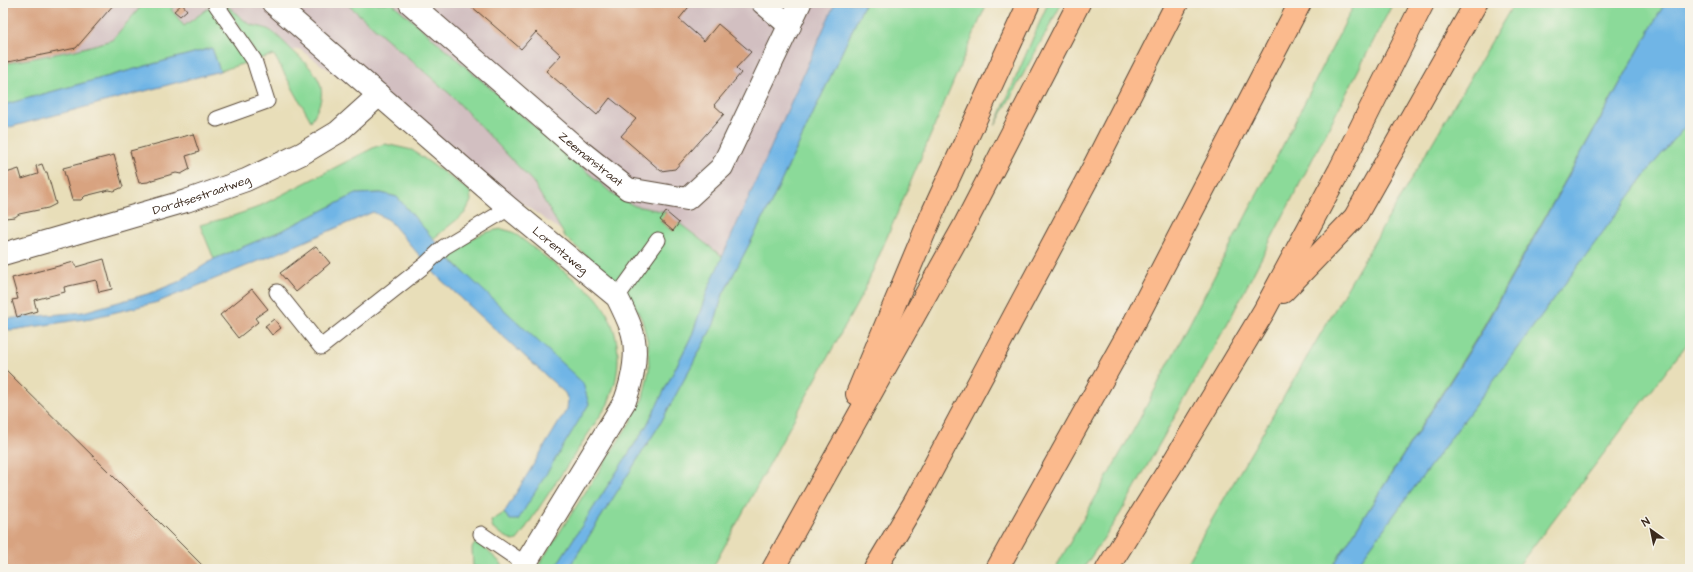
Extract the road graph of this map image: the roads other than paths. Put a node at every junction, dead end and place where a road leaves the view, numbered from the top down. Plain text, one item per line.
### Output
1 (215, 3) edge
2 (273, 3) edge
3 (410, 3) edge
4 (763, 3) edge
5 (800, 3) edge
6 (1029, 3) edge
7 (1080, 3) edge
8 (1177, 3) edge
9 (1300, 3) edge
10 (1423, 3) edge
11 (1476, 3) edge
12 (790, 26) junction
13 (379, 95) junction
14 (217, 119) dead end
15 (509, 208) junction
16 (658, 240) dead end
17 (3, 254) edge
18 (276, 292) dead end
19 (617, 297) junction
20 (1264, 311) junction
21 (815, 495) junction
22 (481, 534) dead end
23 (524, 567) edge
24 (773, 569) edge
25 (876, 569) edge
26 (997, 569) edge
27 (1107, 569) edge

1 - 14 lane
2 - 13 street, Lorentzweg
3 - 12 street, Zeemanstraat
4 - 12 street
5 - 12 street, Zeemanstraat
6 - 21 highway
7 - 21 highway
8 - 25 highway
9 - 26 highway
10 - 20 highway
11 - 20 highway
13 - 15 street, Lorentzweg
13 - 17 street, Dordtsestraatweg
15 - 18 lane
15 - 19 street, Lorentzweg
16 - 19 lane
19 - 23 street, Lorentzweg
20 - 27 highway
21 - 24 highway
22 - 23 lane

